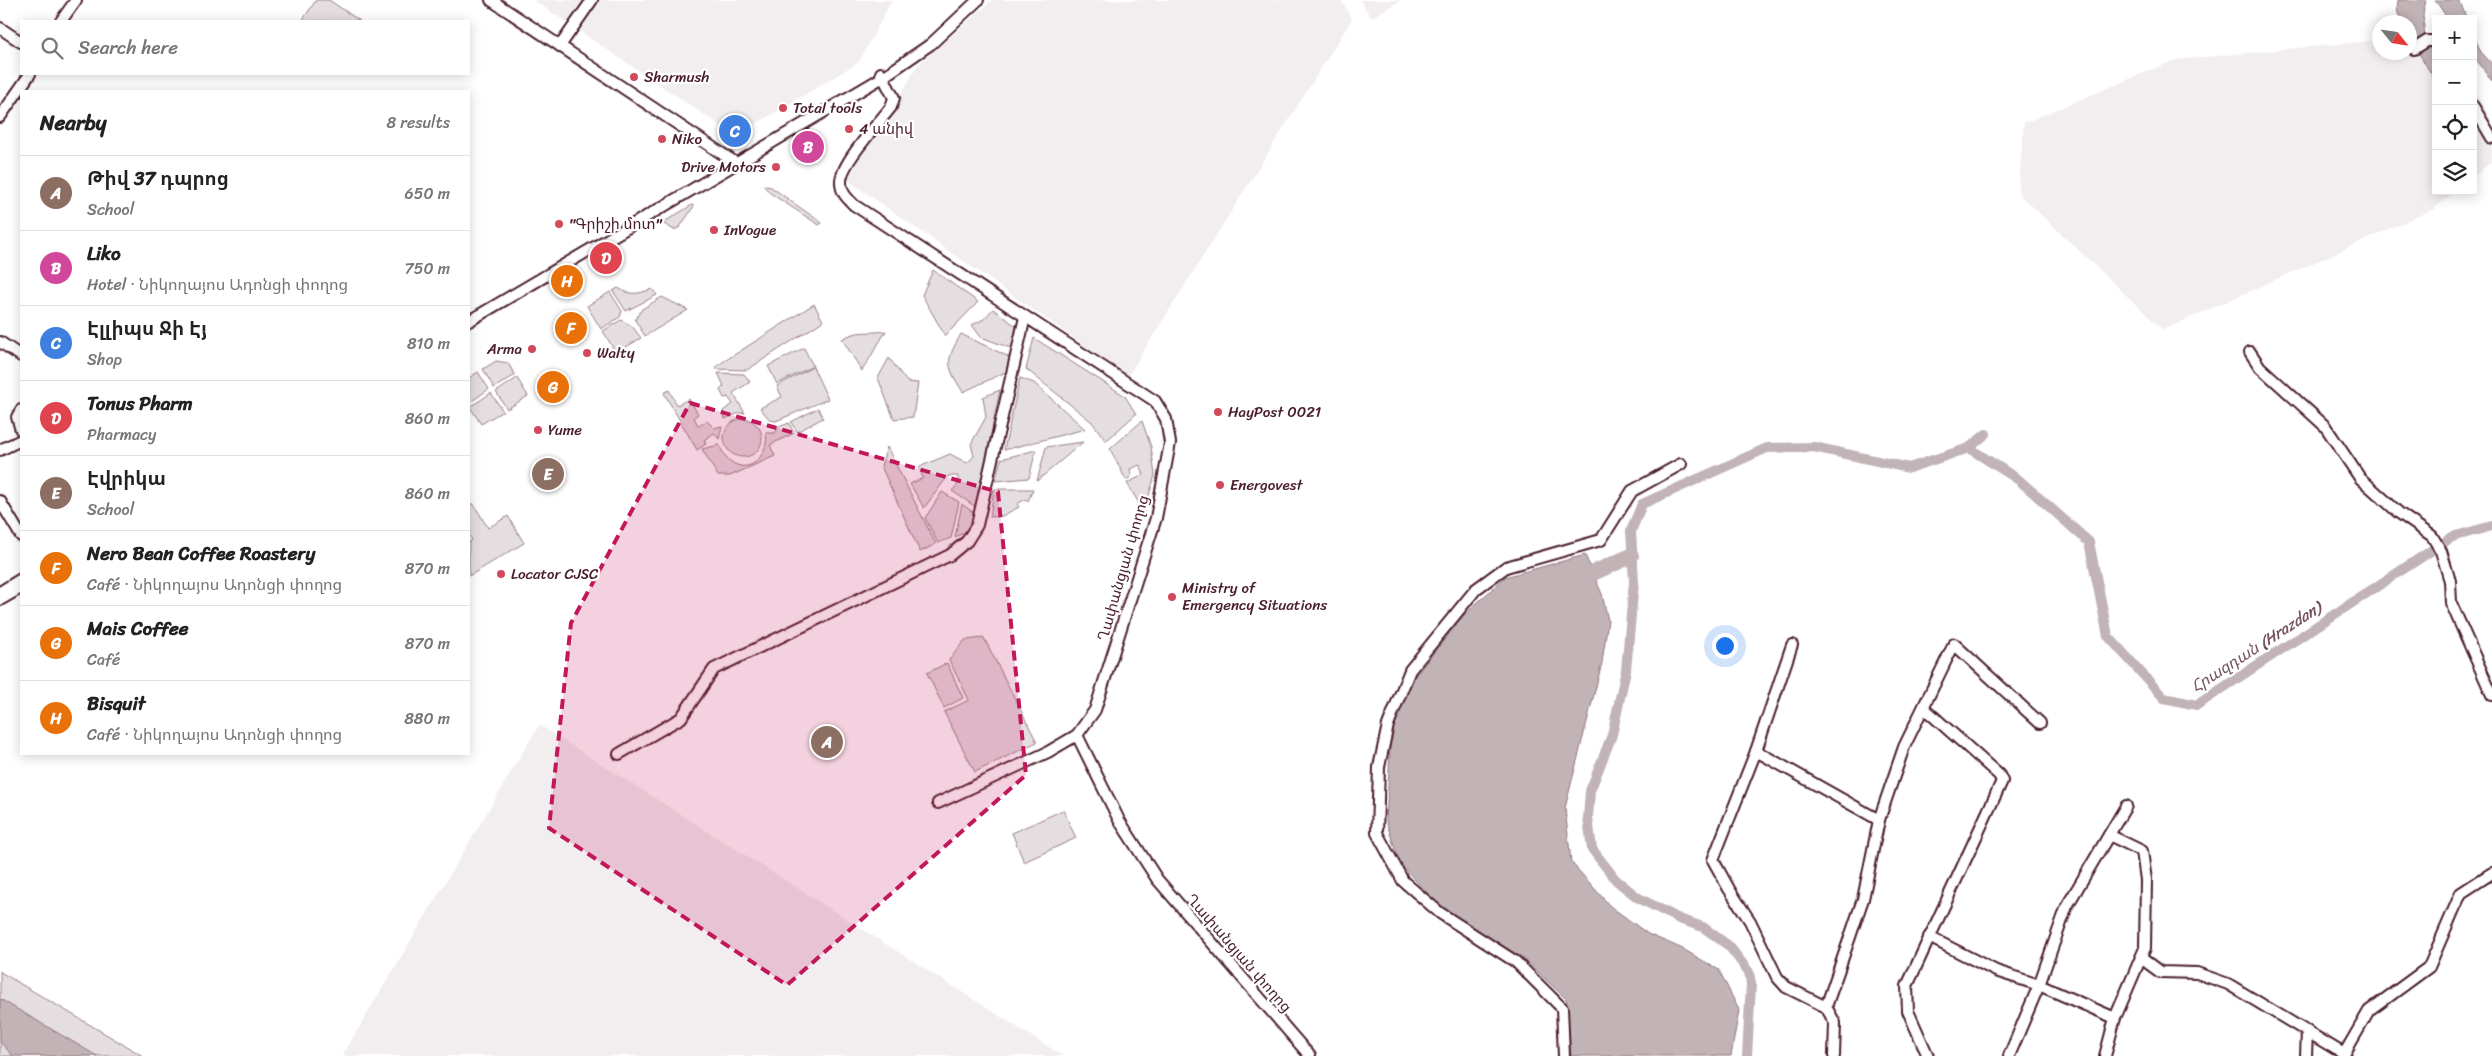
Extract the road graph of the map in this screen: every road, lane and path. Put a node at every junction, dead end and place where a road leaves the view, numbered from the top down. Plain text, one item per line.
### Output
1 (76, 0) edge
2 (80, 0) edge
3 (491, 0) edge
4 (502, 0) edge
5 (592, 0) edge
6 (971, 0) edge
7 (978, 0) edge
8 (62, 20) edge
9 (66, 20) edge
10 (0, 28) edge
11 (20, 41) edge
12 (2431, 42) edge
13 (562, 44) junction
14 (2417, 48) edge
15 (24, 75) edge
16 (29, 75) edge
17 (882, 75) junction
18 (0, 110) edge
19 (2477, 113) edge
20 (0, 117) edge
21 (2492, 138) edge
22 (736, 161) junction
23 (470, 314) edge
24 (1025, 317) junction
25 (470, 320) edge
26 (0, 334) edge
27 (0, 342) edge
28 (20, 347) edge
29 (2250, 352) dead end
30 (20, 355) edge
31 (20, 412) edge
32 (20, 427) edge
33 (20, 440) edge
34 (0, 450) edge
35 (1681, 464) dead end
36 (0, 501) edge
37 (20, 534) edge
38 (20, 580) edge
39 (20, 589) edge
40 (0, 592) edge
41 (0, 600) edge
42 (1792, 645) dead end
43 (2492, 695) edge
44 (1924, 708) junction
45 (2040, 723) dead end
46 (1077, 735) junction
47 (1756, 751) junction
48 (619, 754) dead end
49 (938, 804) dead end
50 (2126, 806) dead end
51 (1879, 820) junction
52 (2109, 835) junction
53 (2492, 873) edge
54 (1928, 937) junction
55 (2141, 958) junction
56 (2039, 985) junction
57 (1826, 1007) junction
58 (2115, 1018) junction
59 (2306, 1031) junction
60 (2343, 1055) edge
61 (1310, 1056) edge
62 (1564, 1056) edge
63 (1834, 1056) edge
64 (1928, 1056) edge
65 (2009, 1056) edge
66 (2105, 1056) edge
67 (2306, 1056) edge

1 - 8 street
2 - 9 street
3 - 13 street
4 - 13 street
5 - 13 street
6 - 17 street
7 - 17 street
10 - 11 street
12 - 14 street
13 - 22 street
15 - 18 street
16 - 20 street
17 - 22 street
17 - 24 street, Ղափանցյան փողոց
19 - 21 street
22 - 23 street
22 - 25 street
24 - 46 street, Ղափանցյան փողոց
24 - 48 street
26 - 28 street
27 - 30 street
29 - 43 street
31 - 32 street
33 - 34 street
35 - 62 street
36 - 37 street
38 - 40 street
39 - 41 street
42 - 47 street
44 - 45 street
44 - 51 street
44 - 54 street
46 - 49 street
46 - 61 street, Ղափանցյան փողոց
47 - 51 street
47 - 57 street
50 - 52 street
51 - 57 street
52 - 55 street
52 - 56 street
53 - 60 street
54 - 56 street
54 - 64 street
55 - 58 street
55 - 59 street
56 - 58 street
56 - 65 street
57 - 63 street
58 - 66 street
59 - 60 street
59 - 67 street

